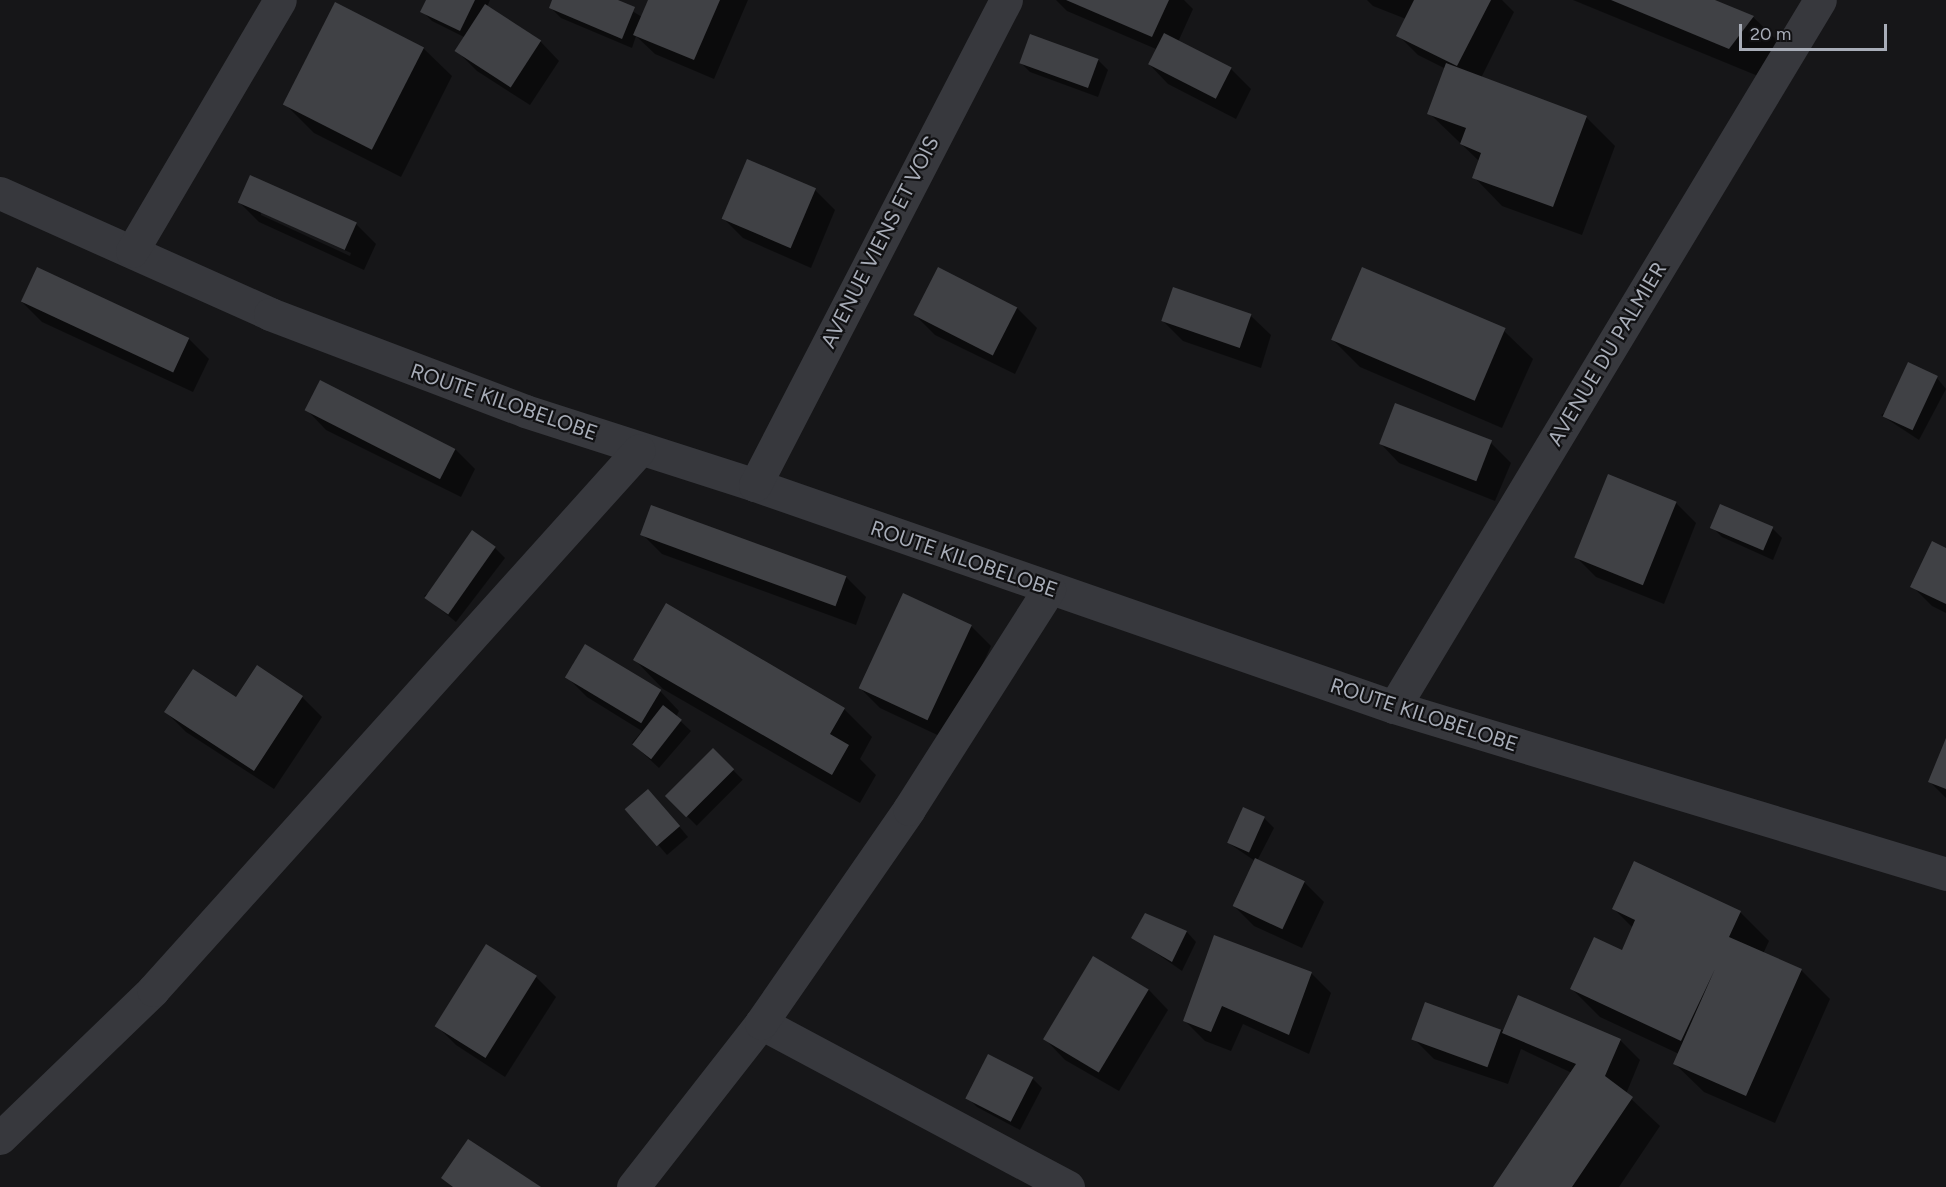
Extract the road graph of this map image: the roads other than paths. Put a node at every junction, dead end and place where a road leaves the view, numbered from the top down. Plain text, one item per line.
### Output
1 (280, 0) edge
2 (1006, 0) edge
3 (1820, 0) edge
4 (0, 193) edge
5 (132, 251) junction
6 (639, 450) junction
7 (755, 485) junction
8 (1049, 589) junction
9 (1394, 707) junction
10 (1946, 874) edge
11 (761, 1023) junction
12 (0, 1138) edge
13 (633, 1187) edge
14 (1068, 1187) edge

1 - 5 street
2 - 7 street, AVENUE VIENS ET VOIS
3 - 9 street, AVENUE DU PALMIER
4 - 5 street, ROUTE KILOBELOBE
5 - 6 street, ROUTE KILOBELOBE
6 - 7 street, ROUTE KILOBELOBE
6 - 12 street
7 - 8 street, ROUTE KILOBELOBE
8 - 9 street, ROUTE KILOBELOBE
8 - 11 street
9 - 10 street, ROUTE KILOBELOBE
11 - 13 street
11 - 14 street

